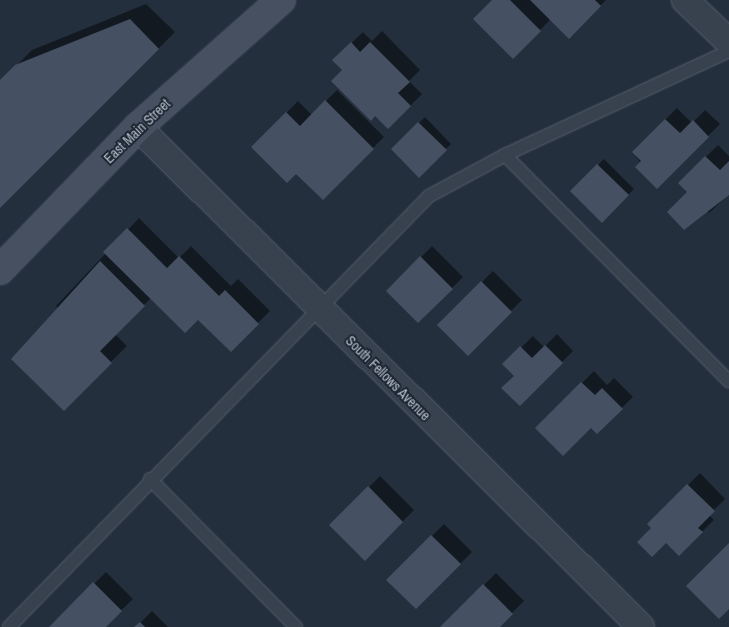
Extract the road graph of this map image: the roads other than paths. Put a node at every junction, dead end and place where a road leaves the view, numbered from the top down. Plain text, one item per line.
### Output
1 (281, 0) edge
2 (685, 0) edge
3 (729, 42) edge
4 (729, 51) edge
5 (138, 127) junction
6 (506, 155) junction
7 (0, 270) edge
8 (317, 308) junction
9 (729, 381) edge
10 (150, 479) junction
11 (9, 627) edge
12 (296, 627) edge
13 (641, 627) edge

1 - 5 main road, East Main Street
2 - 3 street
4 - 6 lane
5 - 7 main road, East Main Street
5 - 8 street, South Fellows Avenue
6 - 8 lane
6 - 9 lane
8 - 10 lane
8 - 13 street, South Fellows Avenue
10 - 11 lane
10 - 12 lane

